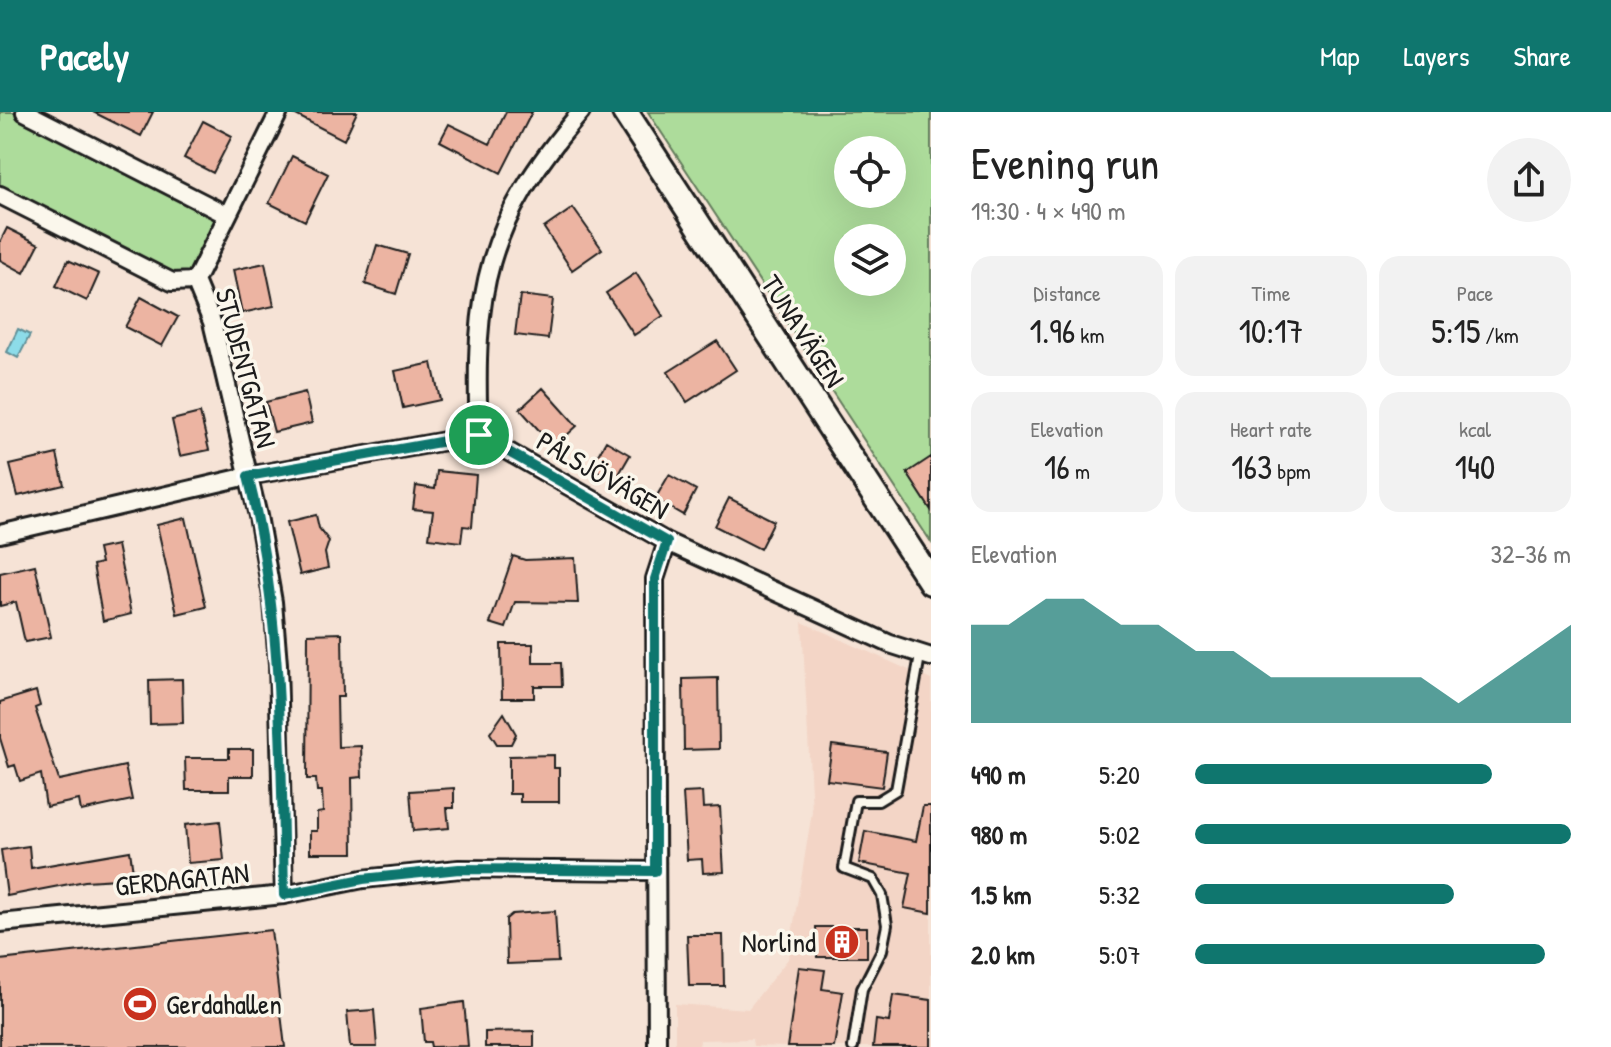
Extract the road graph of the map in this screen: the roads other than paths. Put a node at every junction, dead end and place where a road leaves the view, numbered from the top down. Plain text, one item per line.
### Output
1 (25, 112) edge
2 (279, 112) edge
3 (581, 112) edge
4 (625, 112) edge
5 (0, 195) edge
6 (227, 215) junction
7 (195, 281) junction
8 (479, 435) junction
9 (248, 476) junction
10 (0, 534) edge
11 (667, 542) junction
12 (931, 582) edge
13 (926, 657) edge
14 (655, 871) junction
15 (284, 895) junction
16 (0, 923) edge
17 (657, 1047) edge
18 (853, 1047) edge

1 - 6 street
2 - 6 street, STUDENTGATAN
3 - 8 street
4 - 12 street, TUNAVÄGEN
5 - 7 street
6 - 7 street, STUDENTGATAN
7 - 9 street, STUDENTGATAN
8 - 9 street
8 - 11 street, PÅLSJÖVÄGEN
9 - 10 street
9 - 15 street, STUDENTGATAN
11 - 13 street, PÅLSJÖVÄGEN
11 - 14 street
13 - 18 lane
14 - 15 street, GERDAGATAN
14 - 17 street
15 - 16 street, GERDAGATAN

